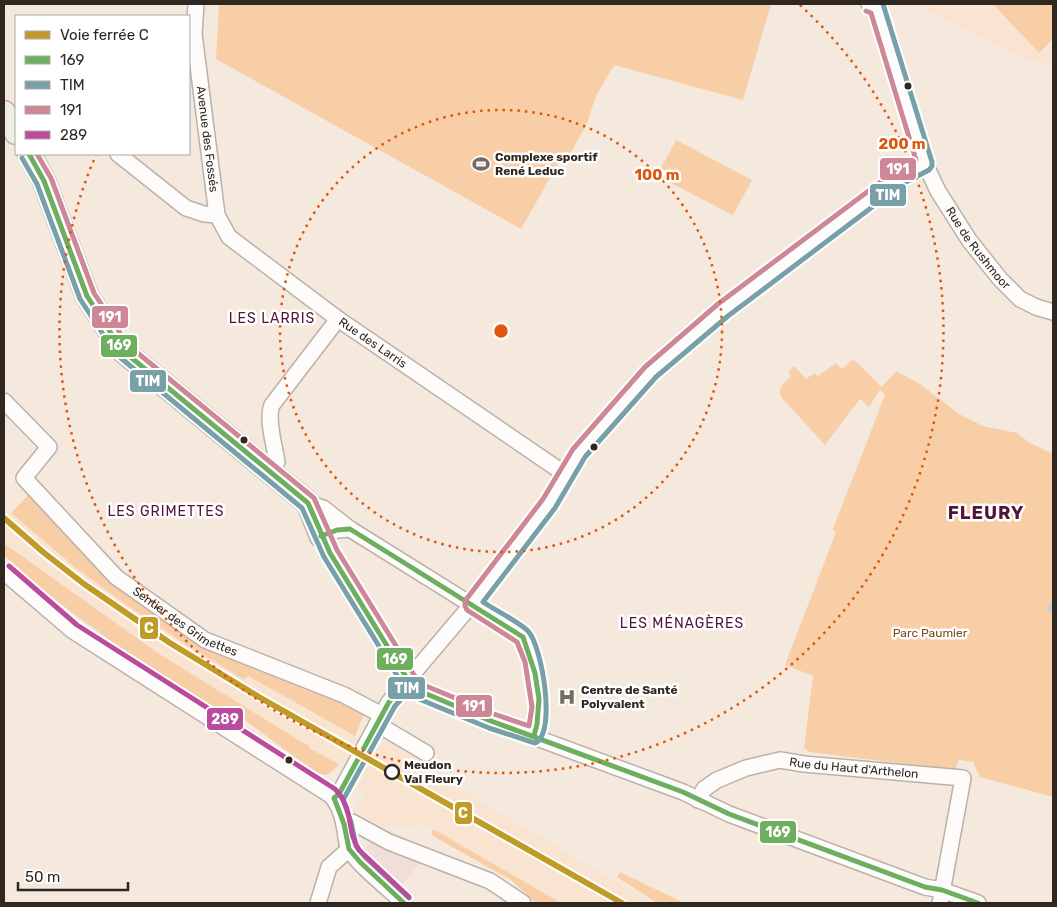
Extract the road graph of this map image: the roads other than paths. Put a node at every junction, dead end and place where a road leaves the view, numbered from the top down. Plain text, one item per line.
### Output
1 (196, 4) edge
2 (869, 4) edge
3 (4, 112) edge
4 (15, 131) edge
5 (29, 155) edge
6 (119, 155) edge
7 (925, 164) junction
8 (217, 215) junction
9 (1053, 312) edge
10 (338, 319) junction
11 (4, 401) edge
12 (270, 472) junction
13 (565, 474) junction
14 (308, 503) junction
15 (350, 529) junction
16 (321, 536) junction
17 (4, 572) edge
18 (472, 604) junction
19 (408, 680) junction
20 (377, 724) junction
21 (534, 736) junction
22 (426, 753) dead end
23 (334, 798) junction
24 (698, 800) junction
25 (344, 824) junction
26 (349, 849) junction
27 (941, 896) edge
28 (318, 903) edge
29 (404, 903) edge
30 (523, 903) edge
31 (978, 903) edge

1 - 8 street, Avenue des Fossés
2 - 7 street, Rue de Rushmoor
3 - 4 street
5 - 12 street
6 - 8 street
7 - 9 street, Rue de Rushmoor
7 - 13 street
8 - 10 street, Rue des Larris
10 - 12 street
10 - 13 street, Rue des Larris
11 - 20 street, Sentier des Grimettes
12 - 14 street
13 - 18 street
14 - 15 street
14 - 16 street
15 - 16 street
15 - 18 street
16 - 19 street
17 - 23 street
18 - 19 street
18 - 21 street
19 - 20 street
19 - 21 street
20 - 22 street, Sentier des Grimettes
20 - 23 street
21 - 24 street
23 - 25 street
24 - 27 street
24 - 27 street, Rue du Haut d'Arthelon
25 - 26 street
25 - 30 street
26 - 28 street
26 - 29 street
27 - 31 street

